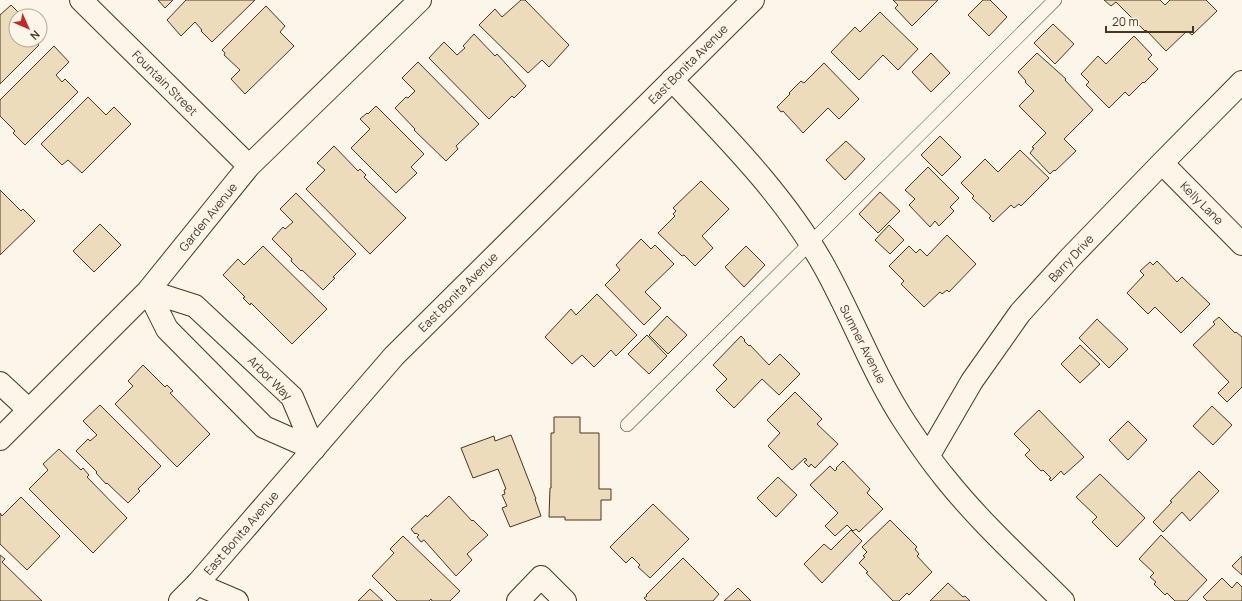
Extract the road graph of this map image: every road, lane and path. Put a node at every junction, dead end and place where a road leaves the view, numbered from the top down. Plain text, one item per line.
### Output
1 (81, 0) edge
2 (420, 0) edge
3 (753, 0) edge
4 (1055, 0) edge
5 (672, 80) junction
6 (1242, 82) edge
7 (1162, 163) junction
8 (249, 166) junction
9 (809, 243) junction
10 (1242, 244) edge
11 (148, 291) junction
12 (0, 383) edge
13 (29, 410) junction
14 (627, 425) dead end
15 (0, 439) edge
16 (314, 449) junction
17 (929, 455) junction
18 (201, 593) edge
19 (180, 601) edge
20 (237, 601) edge
21 (518, 601) edge
22 (565, 601) edge
23 (1063, 601) edge

1 - 8 street, Fountain Street
2 - 8 street, Garden Avenue
3 - 5 street, East Bonita Avenue
4 - 9 lane
5 - 9 street, Sumner Avenue
5 - 16 street, East Bonita Avenue
6 - 7 street, Barry Drive
7 - 10 street, Kelly Lane
7 - 17 street, Barry Drive
8 - 11 street, Garden Avenue
9 - 14 lane
9 - 17 street, Sumner Avenue
11 - 13 street, Garden Avenue
11 - 16 street
11 - 16 street, Arbor Way
12 - 13 street
13 - 15 street, Garden Avenue
16 - 18 street, East Bonita Avenue
17 - 23 street, Sumner Avenue
18 - 19 street, East Bonita Avenue
18 - 20 street
21 - 22 street

